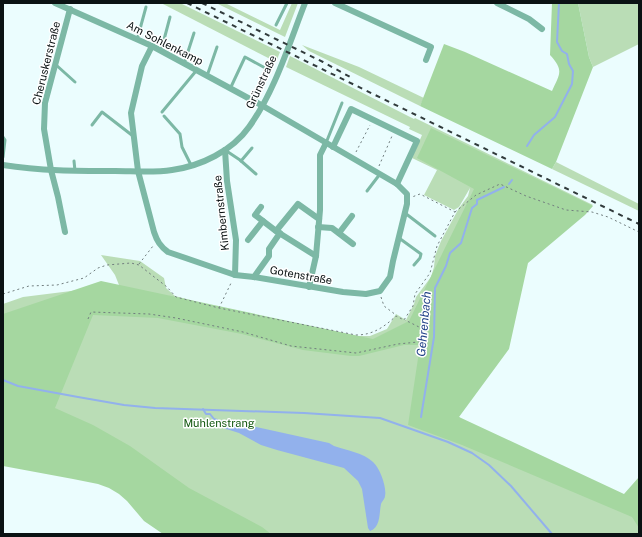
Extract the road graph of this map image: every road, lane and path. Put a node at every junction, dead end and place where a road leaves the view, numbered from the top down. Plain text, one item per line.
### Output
1 (55, 3) edge
2 (287, 3) edge
3 (305, 3) edge
4 (334, 3) edge
5 (497, 3) edge
6 (146, 7) dead end
7 (70, 9) junction
8 (170, 17) dead end
9 (276, 25) dead end
10 (542, 29) dead end
11 (194, 32) dead end
12 (137, 40) junction
13 (152, 46) junction
14 (217, 47) dead end
15 (161, 51) junction
16 (426, 60) dead end
17 (56, 64) junction
18 (184, 64) junction
19 (267, 68) dead end
20 (196, 71) junction
21 (207, 76) junction
22 (75, 82) dead end
23 (230, 89) junction
24 (342, 103) dead end
25 (263, 106) junction
26 (373, 120) junction
27 (92, 125) dead end
28 (395, 130) junction
29 (133, 136) junction
30 (3, 137) edge
31 (326, 143) junction
32 (333, 147) junction
33 (252, 148) dead end
34 (226, 150) junction
35 (3, 157) edge
36 (353, 158) junction
37 (74, 161) dead end
38 (241, 161) junction
39 (3, 165) edge
40 (190, 165) junction
41 (50, 170) junction
42 (75, 171) junction
43 (138, 171) junction
44 (378, 173) junction
45 (256, 174) dead end
46 (397, 184) junction
47 (367, 191) dead end
48 (261, 207) dead end
49 (454, 212) dead end
50 (405, 213) junction
51 (352, 216) dead end
52 (319, 219) junction
53 (263, 221) junction
54 (318, 227) junction
55 (65, 232) dead end
56 (278, 232) junction
57 (639, 232) edge
58 (339, 233) junction
59 (435, 236) dead end
60 (399, 238) junction
61 (248, 240) dead end
62 (157, 241) junction
63 (353, 244) dead end
64 (316, 256) junction
65 (139, 265) dead end
66 (414, 265) dead end
67 (236, 275) junction
68 (254, 277) junction
69 (309, 287) junction
70 (380, 291) junction
71 (219, 308) dead end
72 (396, 316) dead end
73 (88, 320) dead end
74 (404, 320) dead end

1 - 7 street, Am Sohlenkamp
2 - 9 lane
3 - 25 street, Grünstraße
4 - 16 street
5 - 10 street
6 - 12 lane
7 - 12 street, Am Sohlenkamp
7 - 17 street, Cheruskerstraße
8 - 15 lane
11 - 18 lane
12 - 13 street, Am Sohlenkamp
13 - 15 street, Am Sohlenkamp
13 - 29 street
14 - 21 lane
15 - 18 street, Am Sohlenkamp
17 - 22 lane
17 - 41 street, Cheruskerstraße
18 - 20 street, Am Sohlenkamp
19 - 23 lane
20 - 21 street, Am Sohlenkamp
20 - 40 lane
21 - 23 street, Am Sohlenkamp
23 - 25 street, Am Sohlenkamp
24 - 31 lane
25 - 31 street
25 - 34 street, Grünstraße
26 - 28 street
26 - 32 street
26 - 36 path
27 - 29 lane
28 - 44 path
28 - 46 street
29 - 43 street
30 - 35 lane
31 - 32 street
31 - 52 street
32 - 36 street
33 - 38 lane
34 - 38 lane
34 - 40 street, Grünstraße
34 - 67 street, Kimbernstraße
36 - 44 street
37 - 42 lane
38 - 45 lane
39 - 41 street, Grünstraße
40 - 43 street, Grünstraße
41 - 42 street, Grünstraße
41 - 55 street
42 - 43 street, Grünstraße
43 - 62 street
44 - 46 street
44 - 47 lane
46 - 50 street
48 - 53 street
49 - 57 path
50 - 59 lane
50 - 60 street
51 - 58 street
52 - 54 street
52 - 56 street
53 - 56 street
53 - 61 street
54 - 58 street
54 - 64 street
56 - 64 street
56 - 68 street
58 - 63 street
60 - 66 lane
60 - 70 street
62 - 65 path
62 - 67 street, Gotenstraße
64 - 69 street
67 - 68 street, Gotenstraße
67 - 71 path
68 - 69 street, Gotenstraße
69 - 70 street, Gotenstraße
70 - 72 path
73 - 74 path

